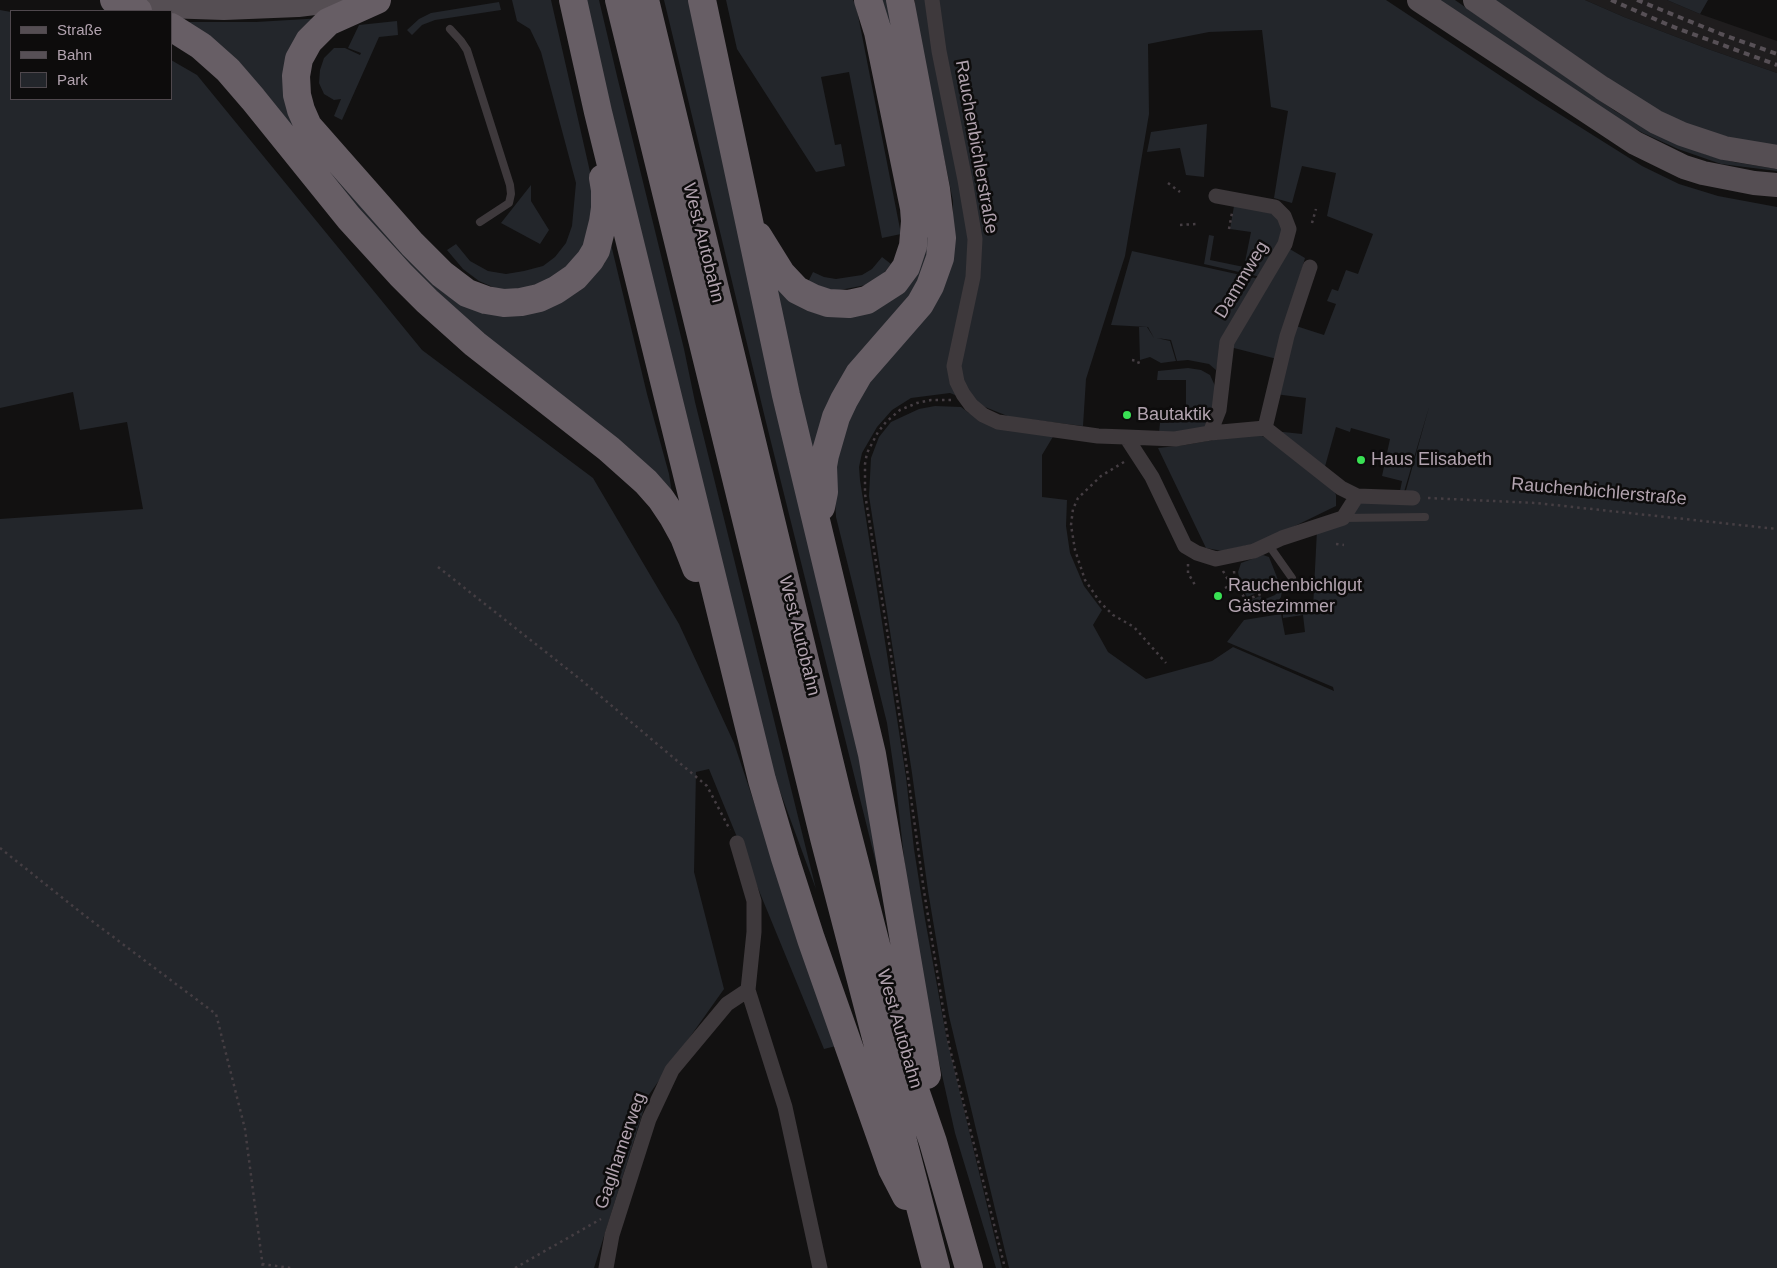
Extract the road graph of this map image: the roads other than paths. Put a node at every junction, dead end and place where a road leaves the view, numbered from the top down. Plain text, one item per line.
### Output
1 (114, 0) edge
2 (339, 0) edge
3 (377, 0) edge
4 (573, 0) edge
5 (619, 0) edge
6 (645, 0) edge
7 (702, 0) edge
8 (868, 0) edge
9 (900, 0) edge
10 (932, 0) edge
11 (1419, 0) edge
12 (1475, 0) edge
13 (136, 10) edge
14 (172, 28) edge
15 (450, 29) dead end
16 (598, 112) junction
17 (1777, 157) edge
18 (1777, 185) edge
19 (1216, 196) dead end
20 (748, 220) junction
21 (480, 222) dead end
22 (1310, 267) dead end
23 (1265, 428) junction
24 (1210, 433) junction
25 (1126, 437) junction
26 (1357, 496) junction
27 (1413, 498) road end
28 (1425, 517) dead end
29 (1343, 518) junction
30 (817, 528) junction
31 (1268, 544) junction
32 (1292, 578) dead end
33 (719, 602) junction
34 (737, 843) road end
35 (748, 990) junction
36 (933, 1142) junction
37 (933, 1256) edge
38 (606, 1268) edge
39 (820, 1268) edge
40 (969, 1268) edge

1 - 2 main road
1 - 13 highway
3 - 16 highway
4 - 16 highway
5 - 37 highway, West Autobahn
6 - 36 highway, West Autobahn
7 - 20 highway
8 - 20 highway
9 - 30 highway
10 - 25 street, Rauchenbichlerstraße
11 - 18 main road
12 - 17 main road
14 - 33 highway
15 - 21 lane
16 - 33 highway
19 - 24 street, Dammweg
20 - 30 highway
22 - 23 street
23 - 24 street, Rauchenbichlerstraße
23 - 26 street
24 - 25 street, Rauchenbichlerstraße
25 - 31 street
26 - 27 street
26 - 29 street
28 - 29 lane
29 - 31 street
30 - 36 highway
31 - 32 lane
33 - 37 highway
34 - 35 street
35 - 38 street, Gaglhamerweg
35 - 39 street
36 - 40 highway, West Autobahn

